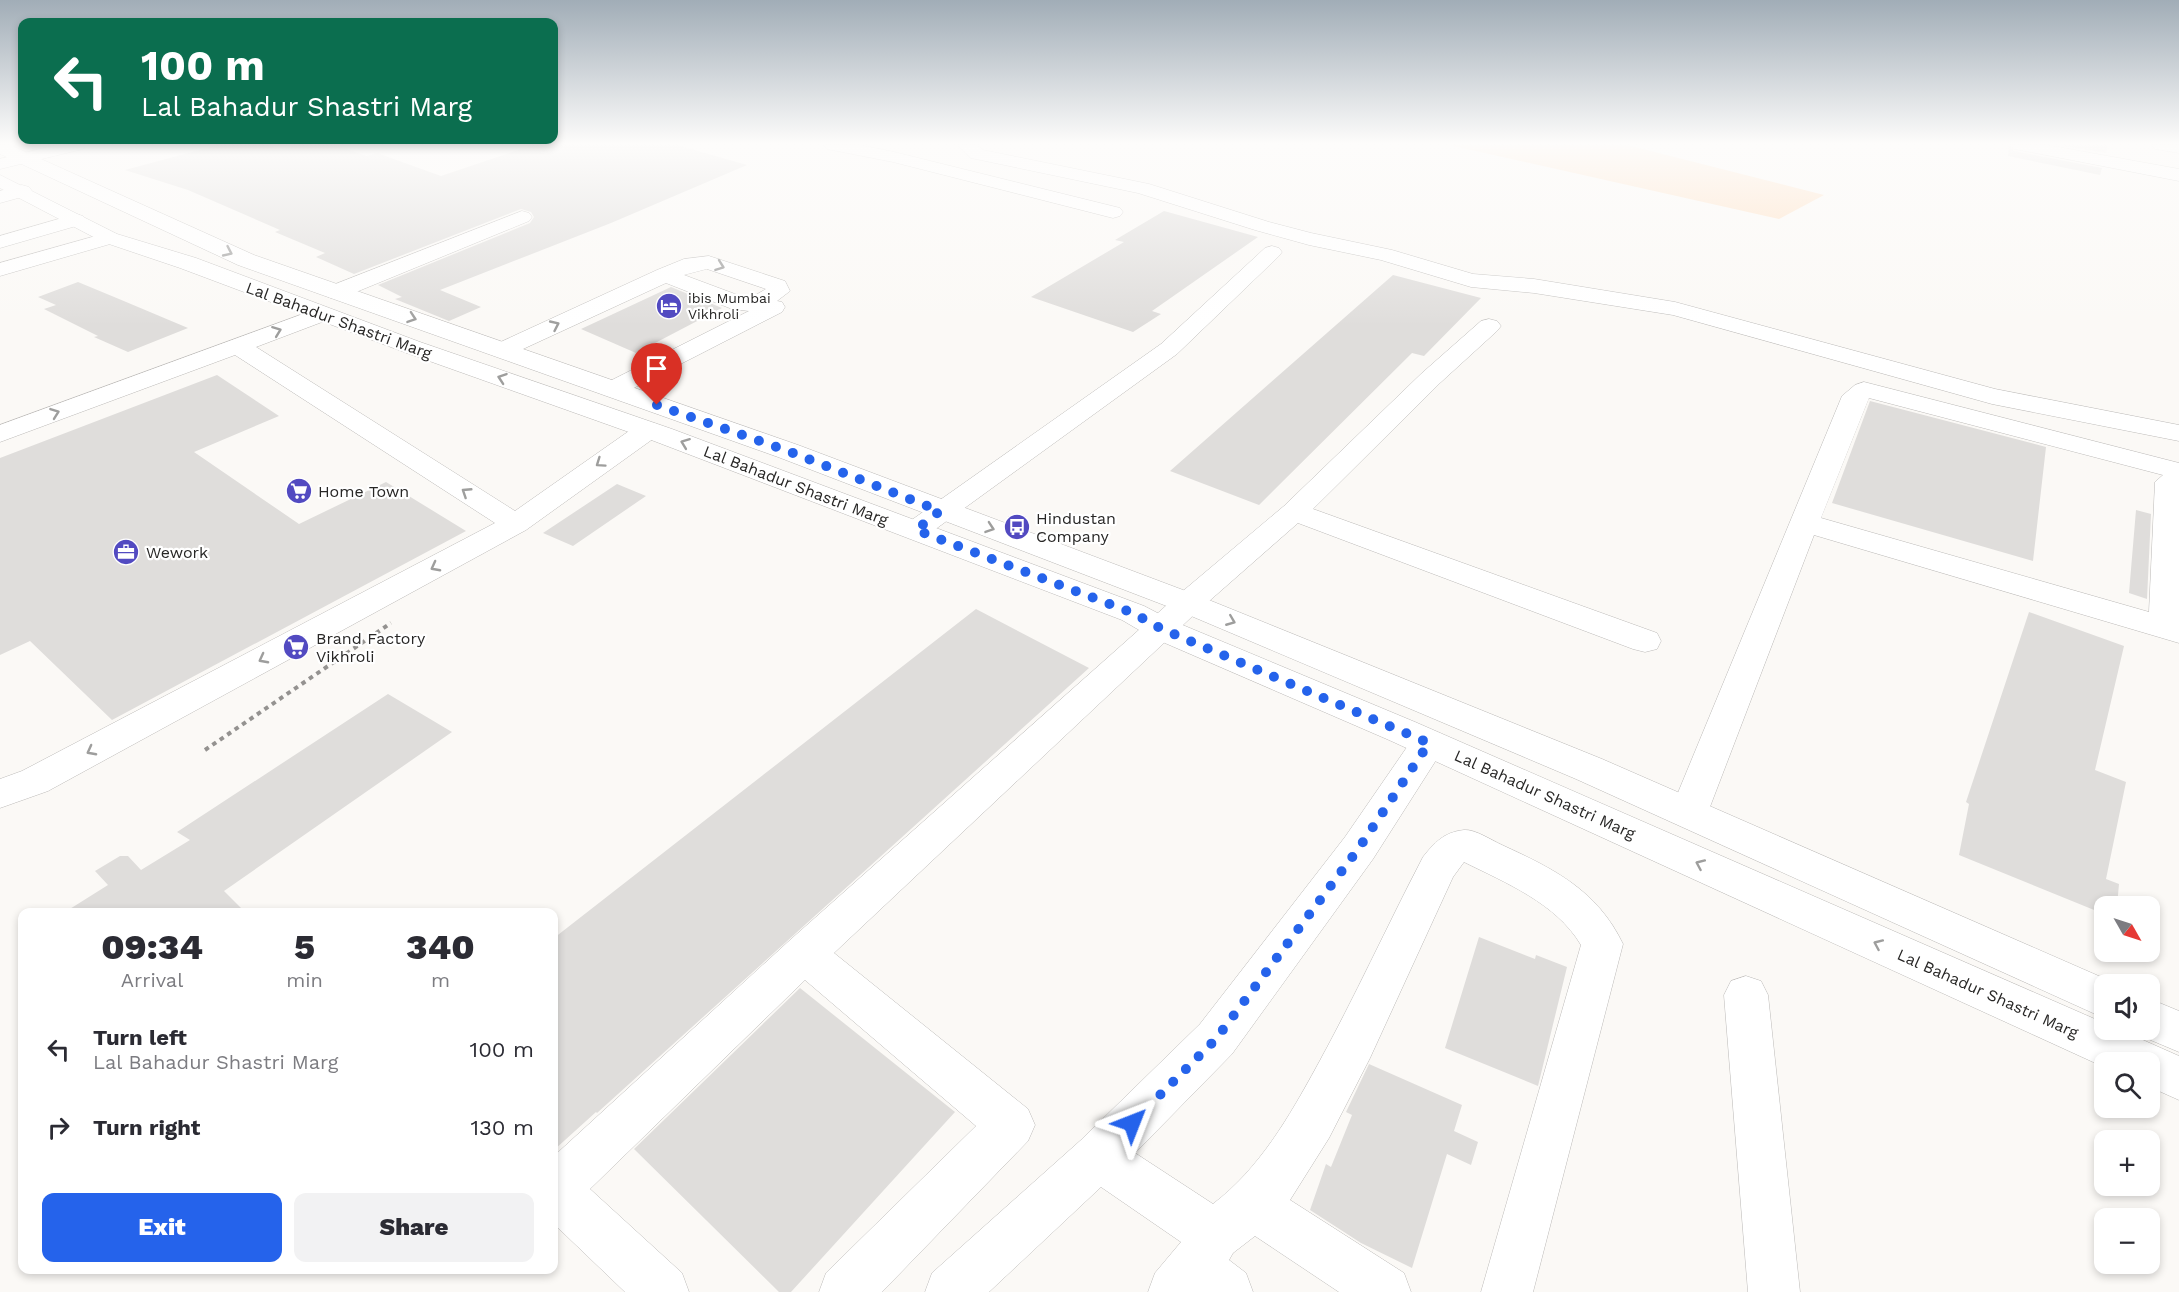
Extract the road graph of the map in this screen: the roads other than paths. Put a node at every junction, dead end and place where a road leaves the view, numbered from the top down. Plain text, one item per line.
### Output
1 (49, 205) edge
2 (123, 205) edge
3 (1082, 205) edge
4 (1197, 205) edge
5 (1113, 213) dead end
6 (522, 217) dead end
7 (76, 220) junction
8 (182, 230) junction
9 (0, 242) edge
10 (122, 242) junction
11 (1272, 252) dead end
12 (0, 270) edge
13 (665, 275) junction
14 (329, 303) junction
15 (740, 304) junction
16 (778, 305) dead end
17 (1489, 326) dead end
18 (238, 346) junction
19 (502, 350) junction
20 (593, 382) junction
21 (540, 392) junction
22 (648, 430) junction
23 (2179, 433) edge
24 (0, 434) edge
25 (2174, 476) edge
26 (940, 511) junction
27 (1294, 512) junction
28 (1804, 523) junction
29 (516, 524) junction
30 (916, 530) junction
31 (1175, 616) junction
32 (2172, 630) edge
33 (1645, 641) dead end
34 (1429, 743) junction
35 (0, 794) edge
36 (1689, 812) junction
37 (804, 954) junction
38 (2094, 994) edge
39 (1746, 995) dead end
40 (2160, 1023) edge
41 (2179, 1032) edge
42 (2121, 1052) edge
43 (2160, 1069) edge
44 (2179, 1078) edge
45 (1098, 1157) junction
46 (558, 1185) edge
47 (558, 1193) edge
48 (1253, 1205) junction
49 (1203, 1271) edge
50 (663, 1292) edge
51 (845, 1292) edge
52 (951, 1292) edge
53 (1385, 1292) edge
54 (1507, 1292) edge
55 (1774, 1292) edge

1 - 7 main road, Lal Bahadur Shastri Marg
2 - 8 main road, Lal Bahadur Shastri Marg
3 - 5 main road
4 - 23 main road
6 - 14 main road
7 - 9 main road
7 - 10 main road, Lal Bahadur Shastri Marg
8 - 10 main road
8 -> 14 main road, Lal Bahadur Shastri Marg
10 - 12 main road
10 - 14 main road, Lal Bahadur Shastri Marg
11 - 26 main road
13 - 15 main road
13 -> 15 main road
19 -> 13 main road
18 -> 14 main road
14 -> 19 main road, Lal Bahadur Shastri Marg
21 -> 14 main road, Lal Bahadur Shastri Marg
15 - 20 main road
16 - 20 main road
17 - 27 main road
24 -> 18 main road
29 -> 18 main road
19 - 20 main road, Lal Bahadur Shastri Marg
20 - 21 main road
20 - 26 main road, Lal Bahadur Shastri Marg
21 - 22 main road, Lal Bahadur Shastri Marg
22 -> 29 main road
30 -> 22 main road, Lal Bahadur Shastri Marg
25 - 28 main road
25 - 32 main road
26 - 30 main road
26 -> 31 main road, Lal Bahadur Shastri Marg
27 - 31 main road
27 - 33 main road
28 - 32 main road
28 - 36 main road
29 -> 35 main road
30 - 31 main road, Lal Bahadur Shastri Marg
31 - 34 main road, Lal Bahadur Shastri Marg
31 -> 36 main road, Lal Bahadur Shastri Marg
31 - 37 main road
42 -> 34 main road, Lal Bahadur Shastri Marg
34 - 45 main road
36 - 38 main road, Lal Bahadur Shastri Marg
37 - 46 main road
37 - 51 main road
39 - 55 main road
40 - 41 main road
43 - 44 main road
45 - 49 main road
45 - 52 main road
47 - 50 main road
48 - 49 main road
48 - 53 main road
48 - 54 main road

